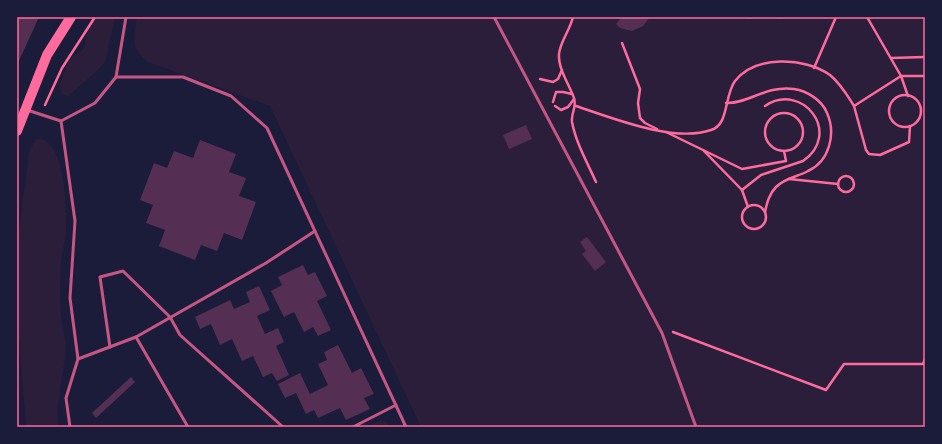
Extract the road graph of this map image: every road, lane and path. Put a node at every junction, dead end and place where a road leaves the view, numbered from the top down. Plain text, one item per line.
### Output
1 (71, 17) edge
2 (95, 17) edge
3 (126, 17) edge
4 (494, 17) edge
5 (573, 17) edge
6 (747, 17) edge
7 (752, 17) edge
8 (777, 17) edge
9 (784, 17) edge
10 (836, 17) edge
11 (867, 17) edge
12 (622, 43) dead end
13 (925, 57) edge
14 (891, 58) junction
15 (814, 68) junction
16 (562, 70) junction
17 (523, 72) junction
18 (901, 76) junction
19 (925, 76) edge
20 (116, 77) junction
21 (572, 94) junction
22 (908, 96) junction
23 (574, 98) junction
24 (726, 103) junction
25 (765, 106) dead end
26 (854, 106) junction
27 (24, 110) junction
28 (41, 115) junction
29 (61, 121) junction
30 (910, 126) junction
31 (17, 131) edge
32 (664, 132) junction
33 (702, 150) junction
34 (784, 151) junction
35 (787, 179) junction
36 (838, 184) junction
37 (742, 190) junction
38 (748, 207) junction
39 (765, 212) junction
40 (315, 231) junction
41 (170, 317) junction
42 (662, 333) junction
43 (136, 337) junction
44 (110, 347) junction
45 (925, 358) edge
46 (78, 359) junction
47 (396, 405) junction
48 (70, 427) edge
49 (188, 427) edge
50 (283, 427) edge
51 (352, 427) edge
52 (406, 427) edge
53 (696, 427) edge

1 - 27 main road
2 - 28 path
3 - 20 lane
4 - 17 lane
5 - 16 path
6 - 7 path
8 - 9 path
10 - 15 path
11 - 14 path
12 - 32 path
13 - 14 path
14 - 18 path
15 - 24 path
15 - 26 path
16 - 17 path
16 - 21 path
17 - 42 lane
18 - 19 path
18 - 22 path
18 - 26 path
20 - 29 lane
20 - 40 lane
21 - 23 path
21 - 23 path
22 - 30 path
22 - 30 path
23 - 32 path
24 - 32 path
24 - 35 path
25 - 37 path
26 - 30 path
27 - 28 lane
27 - 31 main road
28 - 29 lane
29 - 46 lane
32 - 33 path
33 - 34 path
33 - 37 path
34 - 34 path
35 - 36 path
35 - 39 path
36 - 36 path
37 - 38 path
38 - 39 path
38 - 39 path
40 - 41 lane
40 - 47 lane
41 - 43 lane
41 - 44 lane
41 - 50 lane
42 - 45 path
42 - 53 lane
43 - 44 lane
43 - 49 lane
44 - 46 lane
46 - 48 lane
47 - 51 lane
47 - 52 lane

